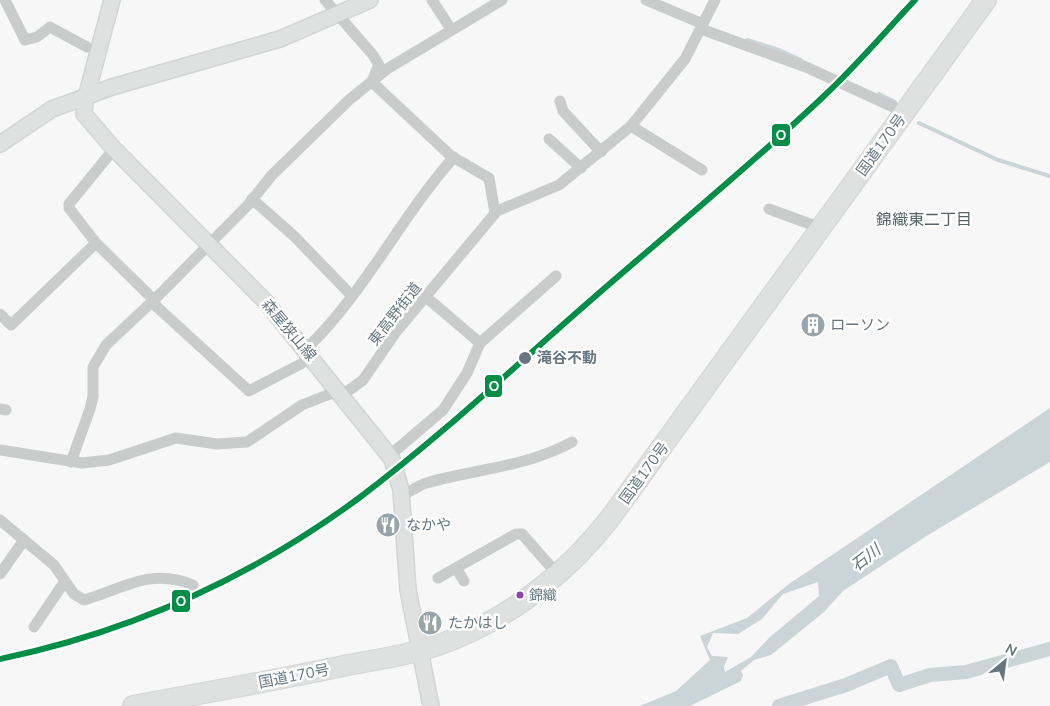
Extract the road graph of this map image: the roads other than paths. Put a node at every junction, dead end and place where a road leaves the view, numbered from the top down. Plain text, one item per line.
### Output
1 (5, 0) edge
2 (112, 0) edge
3 (325, 0) edge
4 (370, 0) edge
5 (432, 0) edge
6 (502, 0) edge
7 (646, 0) edge
8 (715, 0) edge
9 (986, 0) edge
10 (337, 14) junction
11 (702, 26) junction
12 (451, 29) junction
13 (87, 47) dead end
14 (372, 82) junction
15 (86, 96) junction
16 (560, 101) dead end
17 (904, 112) junction
18 (631, 126) junction
19 (549, 139) dead end
20 (0, 144) edge
21 (114, 149) junction
22 (600, 152) junction
23 (454, 157) junction
24 (581, 168) junction
25 (702, 170) dead end
26 (252, 199) junction
27 (769, 209) dead end
28 (495, 213) junction
29 (820, 228) junction
30 (96, 244) junction
31 (209, 245) junction
32 (556, 276) dead end
33 (352, 296) junction
34 (426, 297) junction
35 (154, 300) junction
36 (0, 314) edge
37 (480, 343) junction
38 (309, 354) junction
39 (340, 392) junction
40 (572, 442) dead end
41 (0, 450) edge
42 (389, 456) junction
43 (70, 462) junction
44 (402, 495) junction
45 (0, 520) edge
46 (24, 540) junction
47 (456, 568) junction
48 (0, 574) edge
49 (558, 575) junction
50 (438, 578) dead end
51 (65, 581) junction
52 (464, 581) dead end
53 (193, 585) dead end
54 (34, 627) dead end
55 (420, 650) junction
56 (133, 706) edge
57 (431, 706) edge

1 - 13 street
2 - 15 main road, 森屋狭山線
3 - 10 street
4 - 10 main road
5 - 12 street
6 - 12 street
7 - 11 street
8 - 11 street, 東高野街道
9 - 17 highway, 国道170号
10 - 14 street
10 - 15 main road
11 - 17 street
11 - 18 street, 東高野街道
12 - 14 street
14 - 23 street
14 - 26 street
15 - 20 main road
15 - 21 main road, 森屋狭山線
16 - 22 street
17 - 29 highway, 国道170号
18 - 22 street, 東高野街道
18 - 25 street
19 - 24 street
21 - 30 street
21 - 31 main road, 森屋狭山線
22 - 24 street, 東高野街道
23 - 28 street
23 - 33 street
24 - 28 street, 東高野街道
26 - 31 street
26 - 33 street
27 - 29 street
28 - 34 street, 東高野街道
29 - 49 highway, 国道170号
30 - 35 street
30 - 36 street
31 - 35 street
31 - 38 main road, 森屋狭山線
32 - 37 street
33 - 38 street
34 - 37 street
34 - 39 street, 東高野街道
35 - 38 street
35 - 43 street
37 - 42 street
38 - 39 main road, 森屋狭山線
39 - 42 main road, 森屋狭山線
39 - 43 street, 東高野街道
40 - 44 street
41 - 43 street, 東高野街道
42 - 44 main road, 森屋狭山線
44 - 55 main road, 森屋狭山線
45 - 46 street
46 - 48 street
46 - 51 street
47 - 49 street
47 - 50 street
47 - 52 street
49 - 55 highway, 国道170号
51 - 53 street
51 - 54 street
55 - 56 highway, 国道170号
55 - 57 main road, 森屋狭山線

